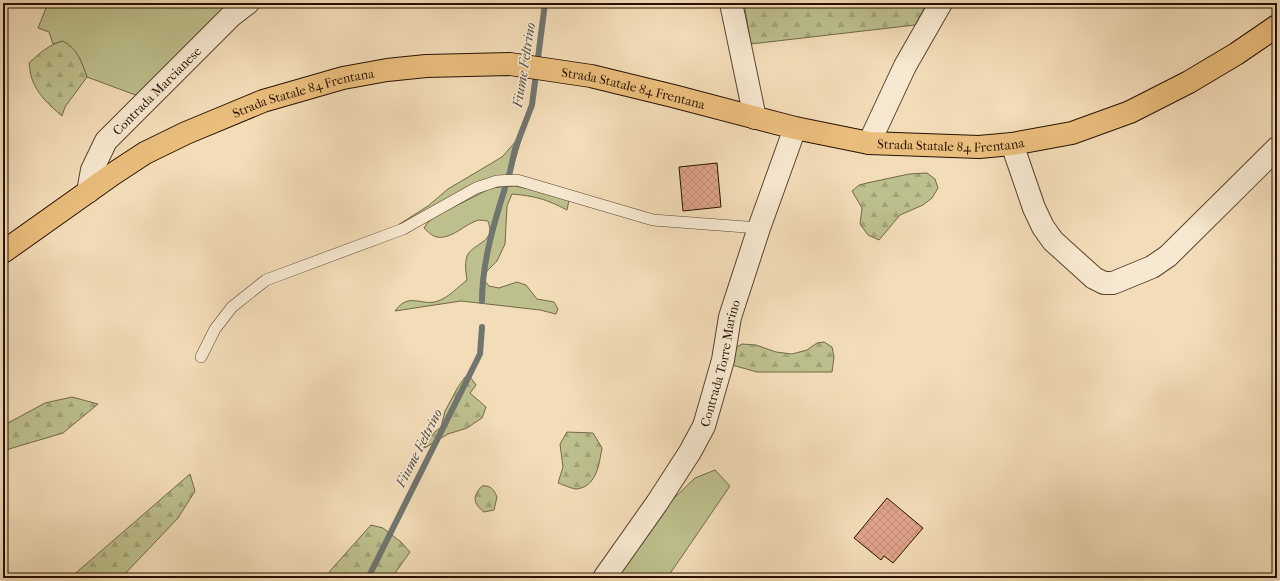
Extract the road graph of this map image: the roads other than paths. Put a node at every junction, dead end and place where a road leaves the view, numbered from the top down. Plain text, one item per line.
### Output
1 (248, 3) edge
2 (732, 3) edge
3 (941, 3) edge
4 (1277, 26) edge
5 (755, 118) junction
6 (795, 128) junction
7 (869, 143) junction
8 (1012, 144) junction
9 (1277, 148) edge
10 (88, 192) junction
11 (759, 228) junction
12 (3, 252) edge
13 (201, 357) dead end
14 (604, 578) edge

1 - 10 street, Contrada Marcianese
2 - 5 street
3 - 7 street
4 - 8 main road, Strada Statale 84 Frentana
5 - 6 main road, Strada Statale 84 Frentana
5 - 10 main road, Strada Statale 84 Frentana
6 - 7 main road, Strada Statale 84 Frentana
6 - 11 street, Contrada Torre Marino
7 - 8 main road, Strada Statale 84 Frentana
8 - 9 street
10 - 12 main road, Strada Statale 84 Frentana
11 - 13 lane
11 - 14 street, Contrada Torre Marino

